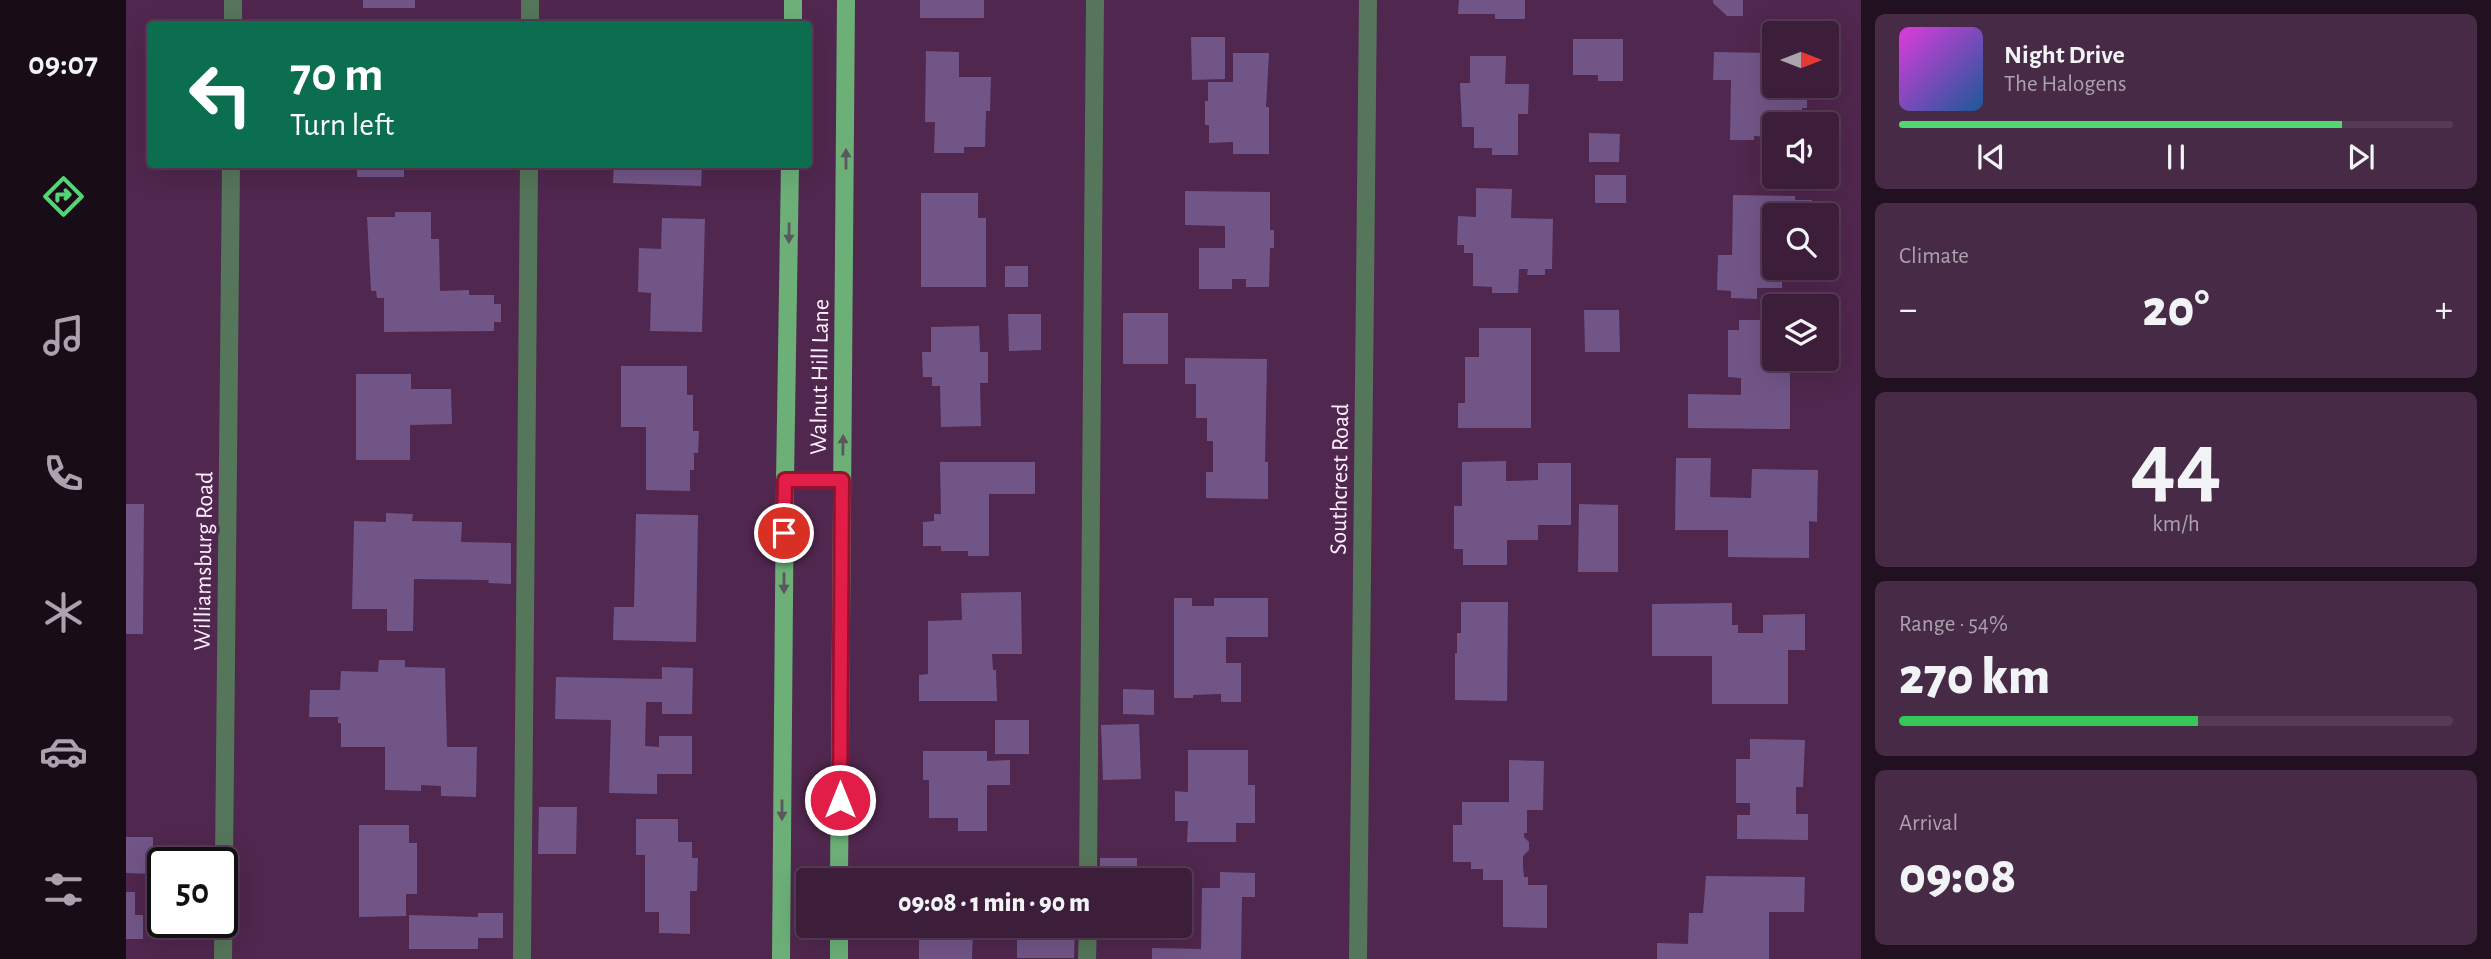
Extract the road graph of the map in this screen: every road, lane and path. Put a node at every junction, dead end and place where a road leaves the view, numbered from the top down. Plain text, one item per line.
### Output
1 (233, 0) edge
2 (530, 0) edge
3 (793, 0) edge
4 (846, 0) edge
5 (1095, 0) edge
6 (1368, 0) edge
7 (233, 21) edge
8 (530, 21) edge
9 (793, 21) edge
10 (232, 168) edge
11 (529, 168) edge
12 (790, 168) edge
13 (785, 480) junction
14 (842, 480) junction
15 (839, 868) edge
16 (1088, 868) edge
17 (839, 938) edge
18 (1088, 938) edge
19 (223, 959) edge
20 (522, 959) edge
21 (781, 959) edge
22 (839, 959) edge
23 (1087, 959) edge
24 (1358, 959) edge

1 - 7 street
2 - 8 street
3 - 9 main road
14 -> 4 main road, Walnut Hill Lane
5 - 16 street
6 - 24 street, Southcrest Road
10 - 19 street, Williamsburg Road
11 - 20 street
12 -> 13 main road, Walnut Hill Lane
13 - 14 main road
13 -> 21 main road, Walnut Hill Lane
14 - 15 main road, Walnut Hill Lane
17 - 22 main road
18 - 23 street

